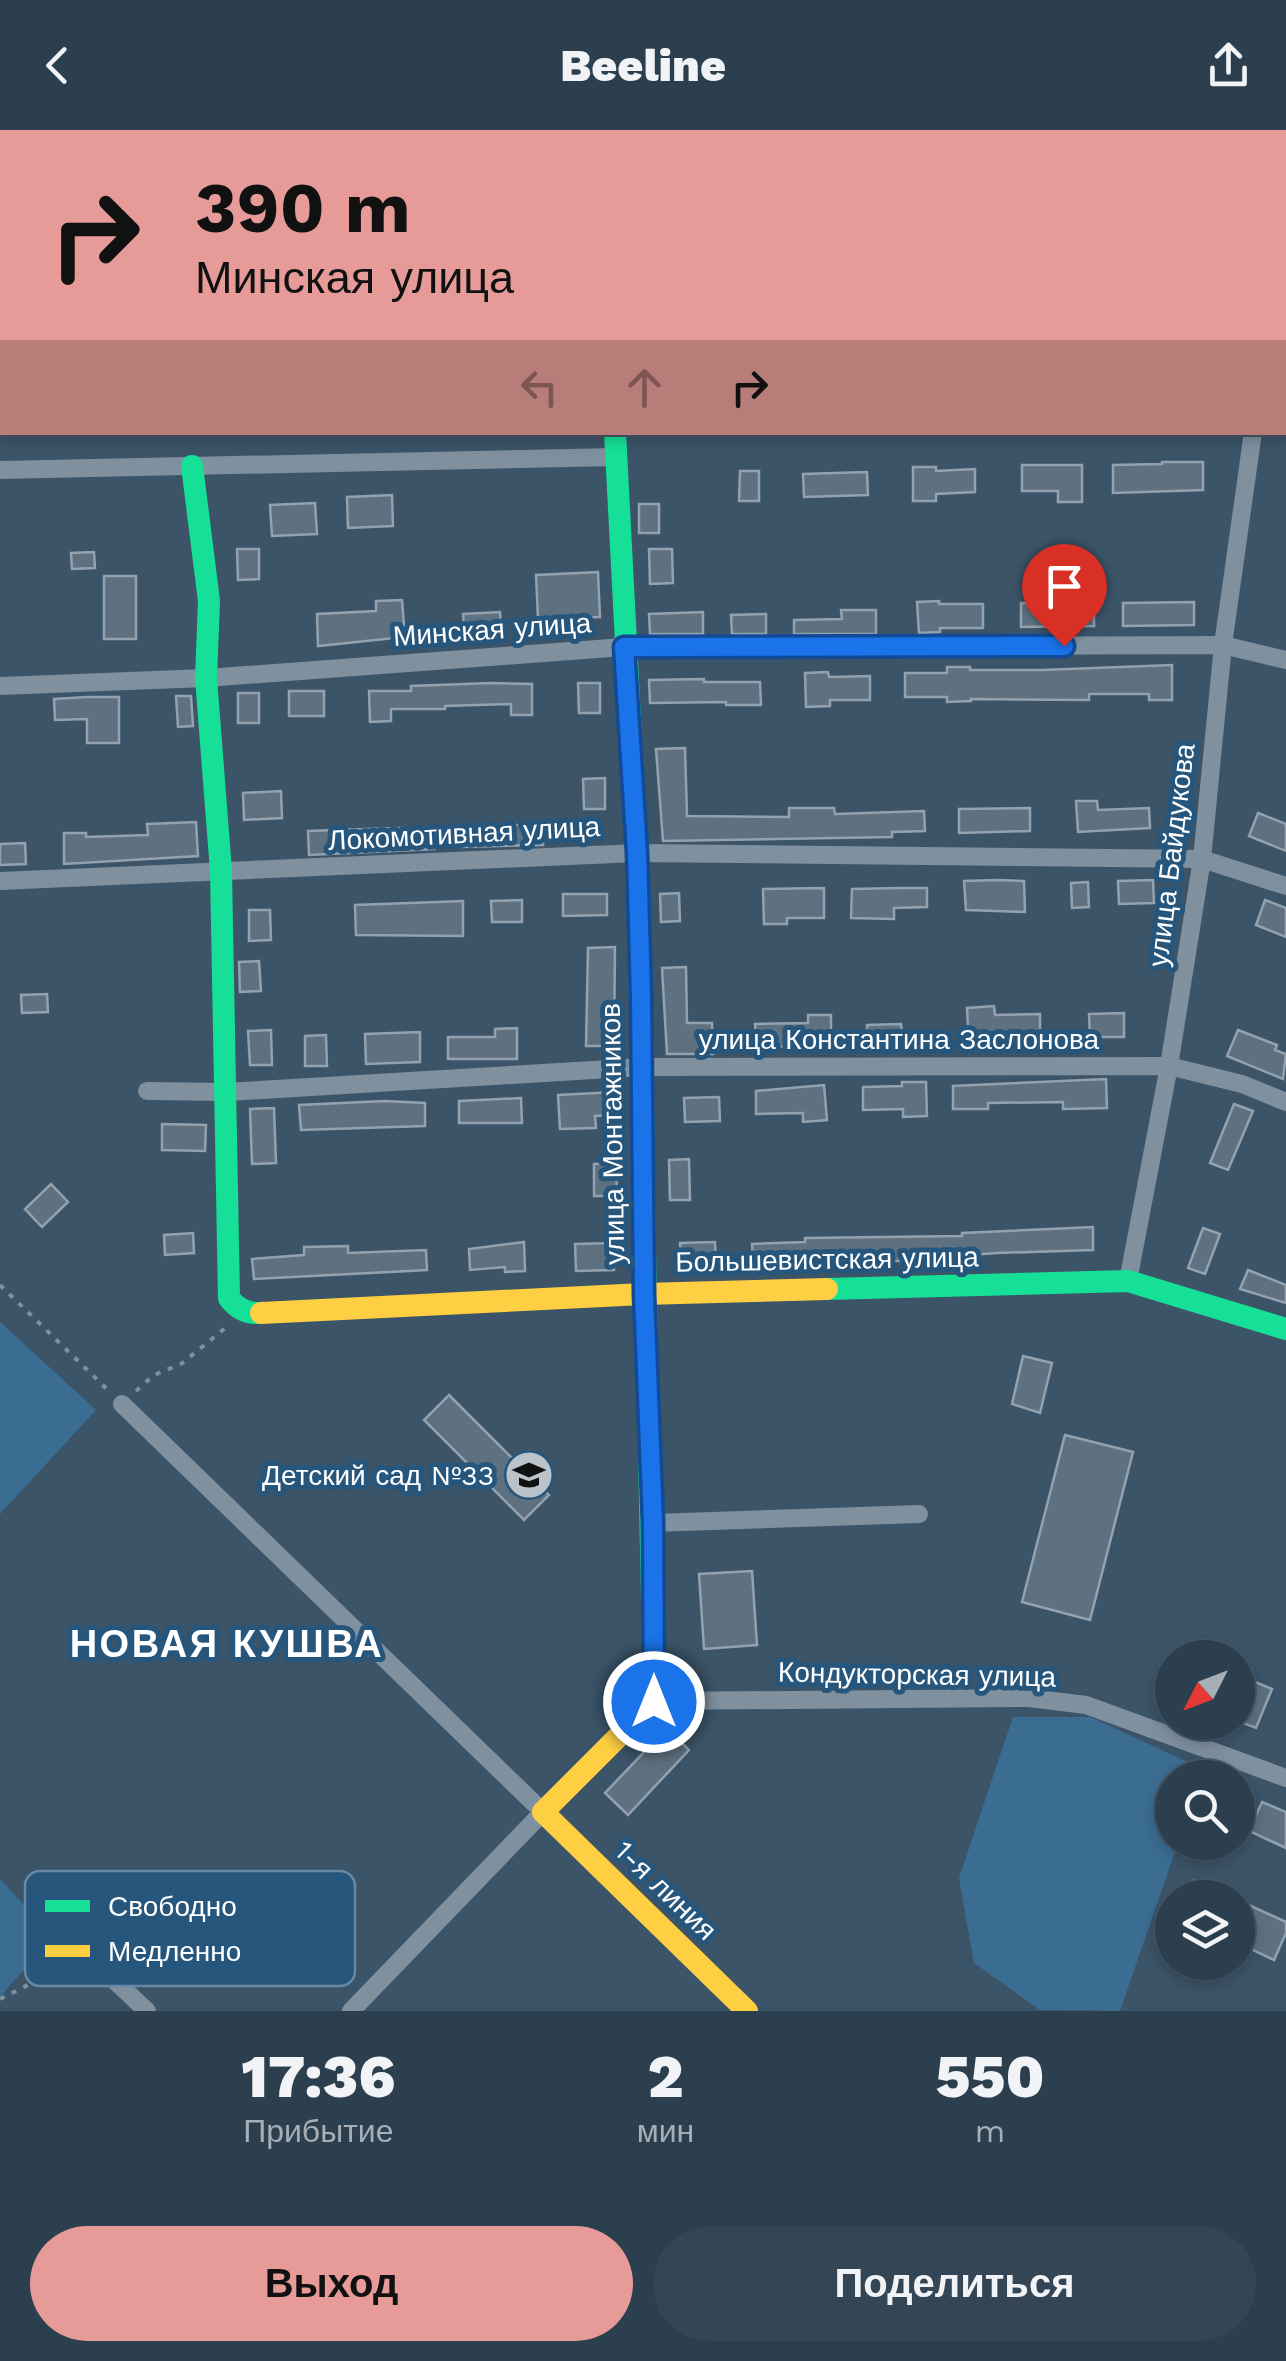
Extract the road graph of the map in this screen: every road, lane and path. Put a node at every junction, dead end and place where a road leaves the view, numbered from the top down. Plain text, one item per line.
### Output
1 (615, 435) edge
2 (1253, 435) edge
3 (616, 458) junction
4 (192, 466) junction
5 (0, 470) edge
6 (1223, 645) junction
7 (624, 647) junction
8 (1286, 660) edge
9 (206, 678) junction
10 (0, 686) edge
11 (637, 852) junction
12 (1202, 858) junction
13 (221, 871) junction
14 (0, 881) edge
15 (1286, 886) edge
16 (1169, 1066) junction
17 (643, 1067) junction
18 (148, 1091) dead end
19 (227, 1092) junction
20 (1286, 1102) edge
21 (1128, 1281) junction
22 (0, 1285) edge
23 (644, 1294) junction
24 (244, 1312) junction
25 (1286, 1329) edge
26 (122, 1404) junction
27 (919, 1514) dead end
28 (653, 1522) junction
29 (654, 1702) junction
30 (1286, 1778) edge
31 (542, 1812) junction
32 (27, 1986) edge
33 (120, 1986) edge
34 (0, 2000) edge
35 (147, 2011) edge
36 (351, 2011) edge
37 (747, 2011) edge

1 - 3 street, улица Монтажников
2 - 6 street, улица Байдукова
3 - 4 street
3 - 7 street, улица Монтажников
4 - 5 street
4 - 9 street
6 - 7 street, Минская улица
6 - 8 street, Минская улица
6 - 12 street, улица Байдукова
7 - 9 street, Минская улица
7 - 11 street, улица Монтажников
9 - 10 street, Минская улица
9 - 13 street
11 - 12 street, Локомотивная улица
11 - 13 street, Локомотивная улица
11 - 17 street, улица Монтажников
12 - 15 street, Локомотивная улица
12 - 16 street, улица Байдукова
13 - 14 street, Локомотивная улица
13 - 19 street
16 - 17 street, улица Константина Заслонова
16 - 20 street, улица Константина Заслонова
16 - 21 street, улица Байдукова
17 - 19 street, улица Константина Заслонова
17 - 23 street, улица Монтажников
18 - 19 street, улица Константина Заслонова
19 - 24 street
21 - 23 street, Большевистская улица
21 - 25 street, Большевистская улица
22 - 26 path
23 - 24 street, Большевистская улица
23 - 28 street, улица Монтажников
24 - 26 path
26 - 31 street
27 - 28 street
28 - 29 street, улица Монтажников
29 - 30 street, Кондукторская улица
29 - 31 street
31 - 36 street
31 - 37 street, 1-я линия
32 - 34 path
33 - 35 street

